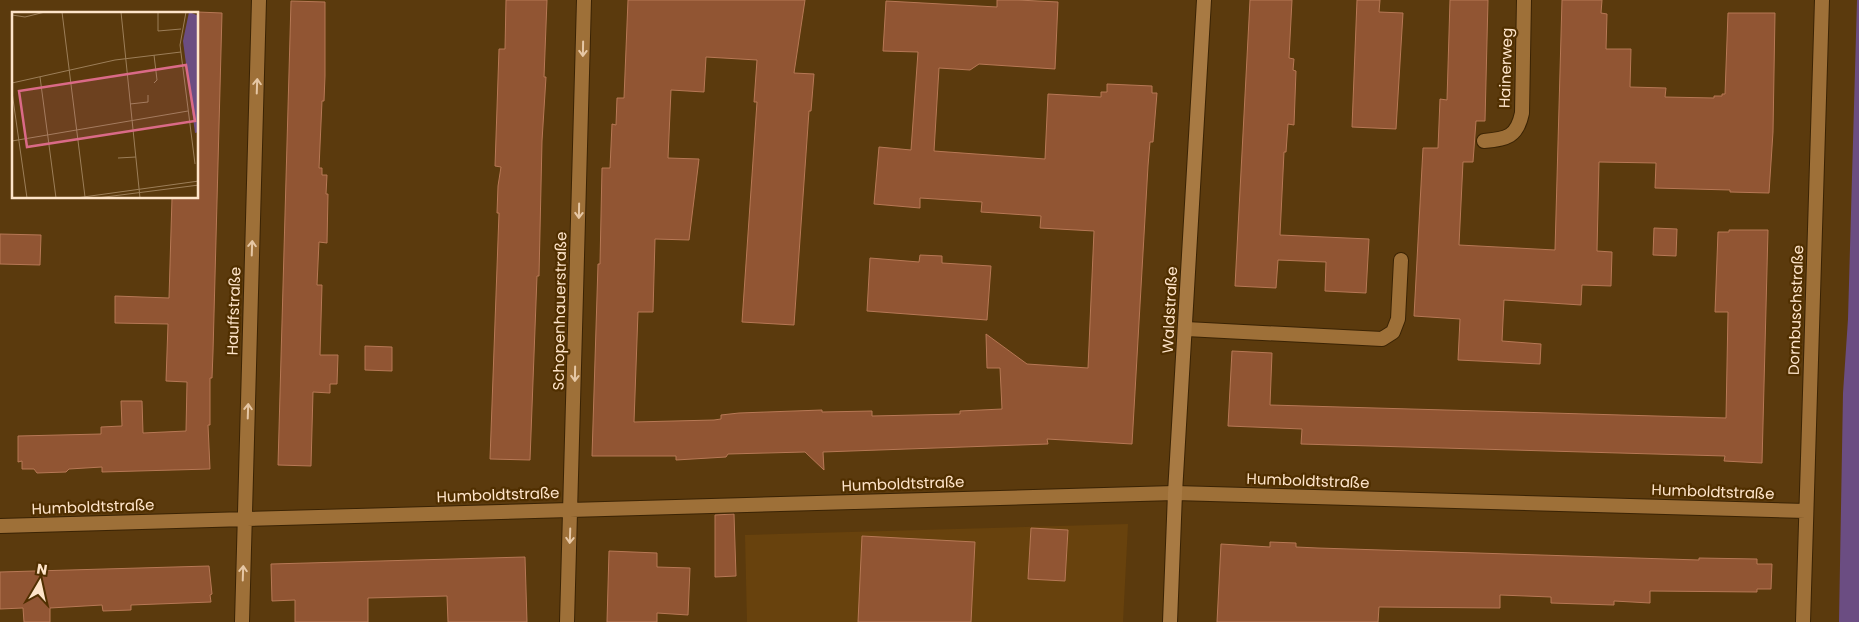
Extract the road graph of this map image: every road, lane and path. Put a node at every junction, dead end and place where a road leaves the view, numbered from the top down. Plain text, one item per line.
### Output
1 (259, 0) edge
2 (584, 0) edge
3 (1204, 0) edge
4 (1524, 0) edge
5 (1822, 0) edge
6 (1484, 141) dead end
7 (1401, 260) dead end
8 (1186, 330) junction
9 (1175, 493) junction
10 (572, 509) junction
11 (1806, 511) junction
12 (245, 519) junction
13 (0, 526) edge
14 (242, 622) edge
15 (567, 622) edge
16 (1170, 622) edge
17 (1803, 622) edge

12 -> 1 street, Hauffstraße
2 -> 10 street, Schopenhauerstraße
3 - 8 main road, Waldstraße
4 - 6 street, Hainerweg
5 - 11 street, Dornbuschstraße
7 - 8 street
8 - 9 main road, Waldstraße
9 - 10 street, Humboldtstraße
9 - 11 street, Humboldtstraße
9 - 16 main road, Waldstraße
10 - 12 street, Humboldtstraße
10 -> 15 street, Schopenhauerstraße
11 - 17 street, Dornbuschstraße
12 - 13 street, Humboldtstraße
14 -> 12 street, Hauffstraße

